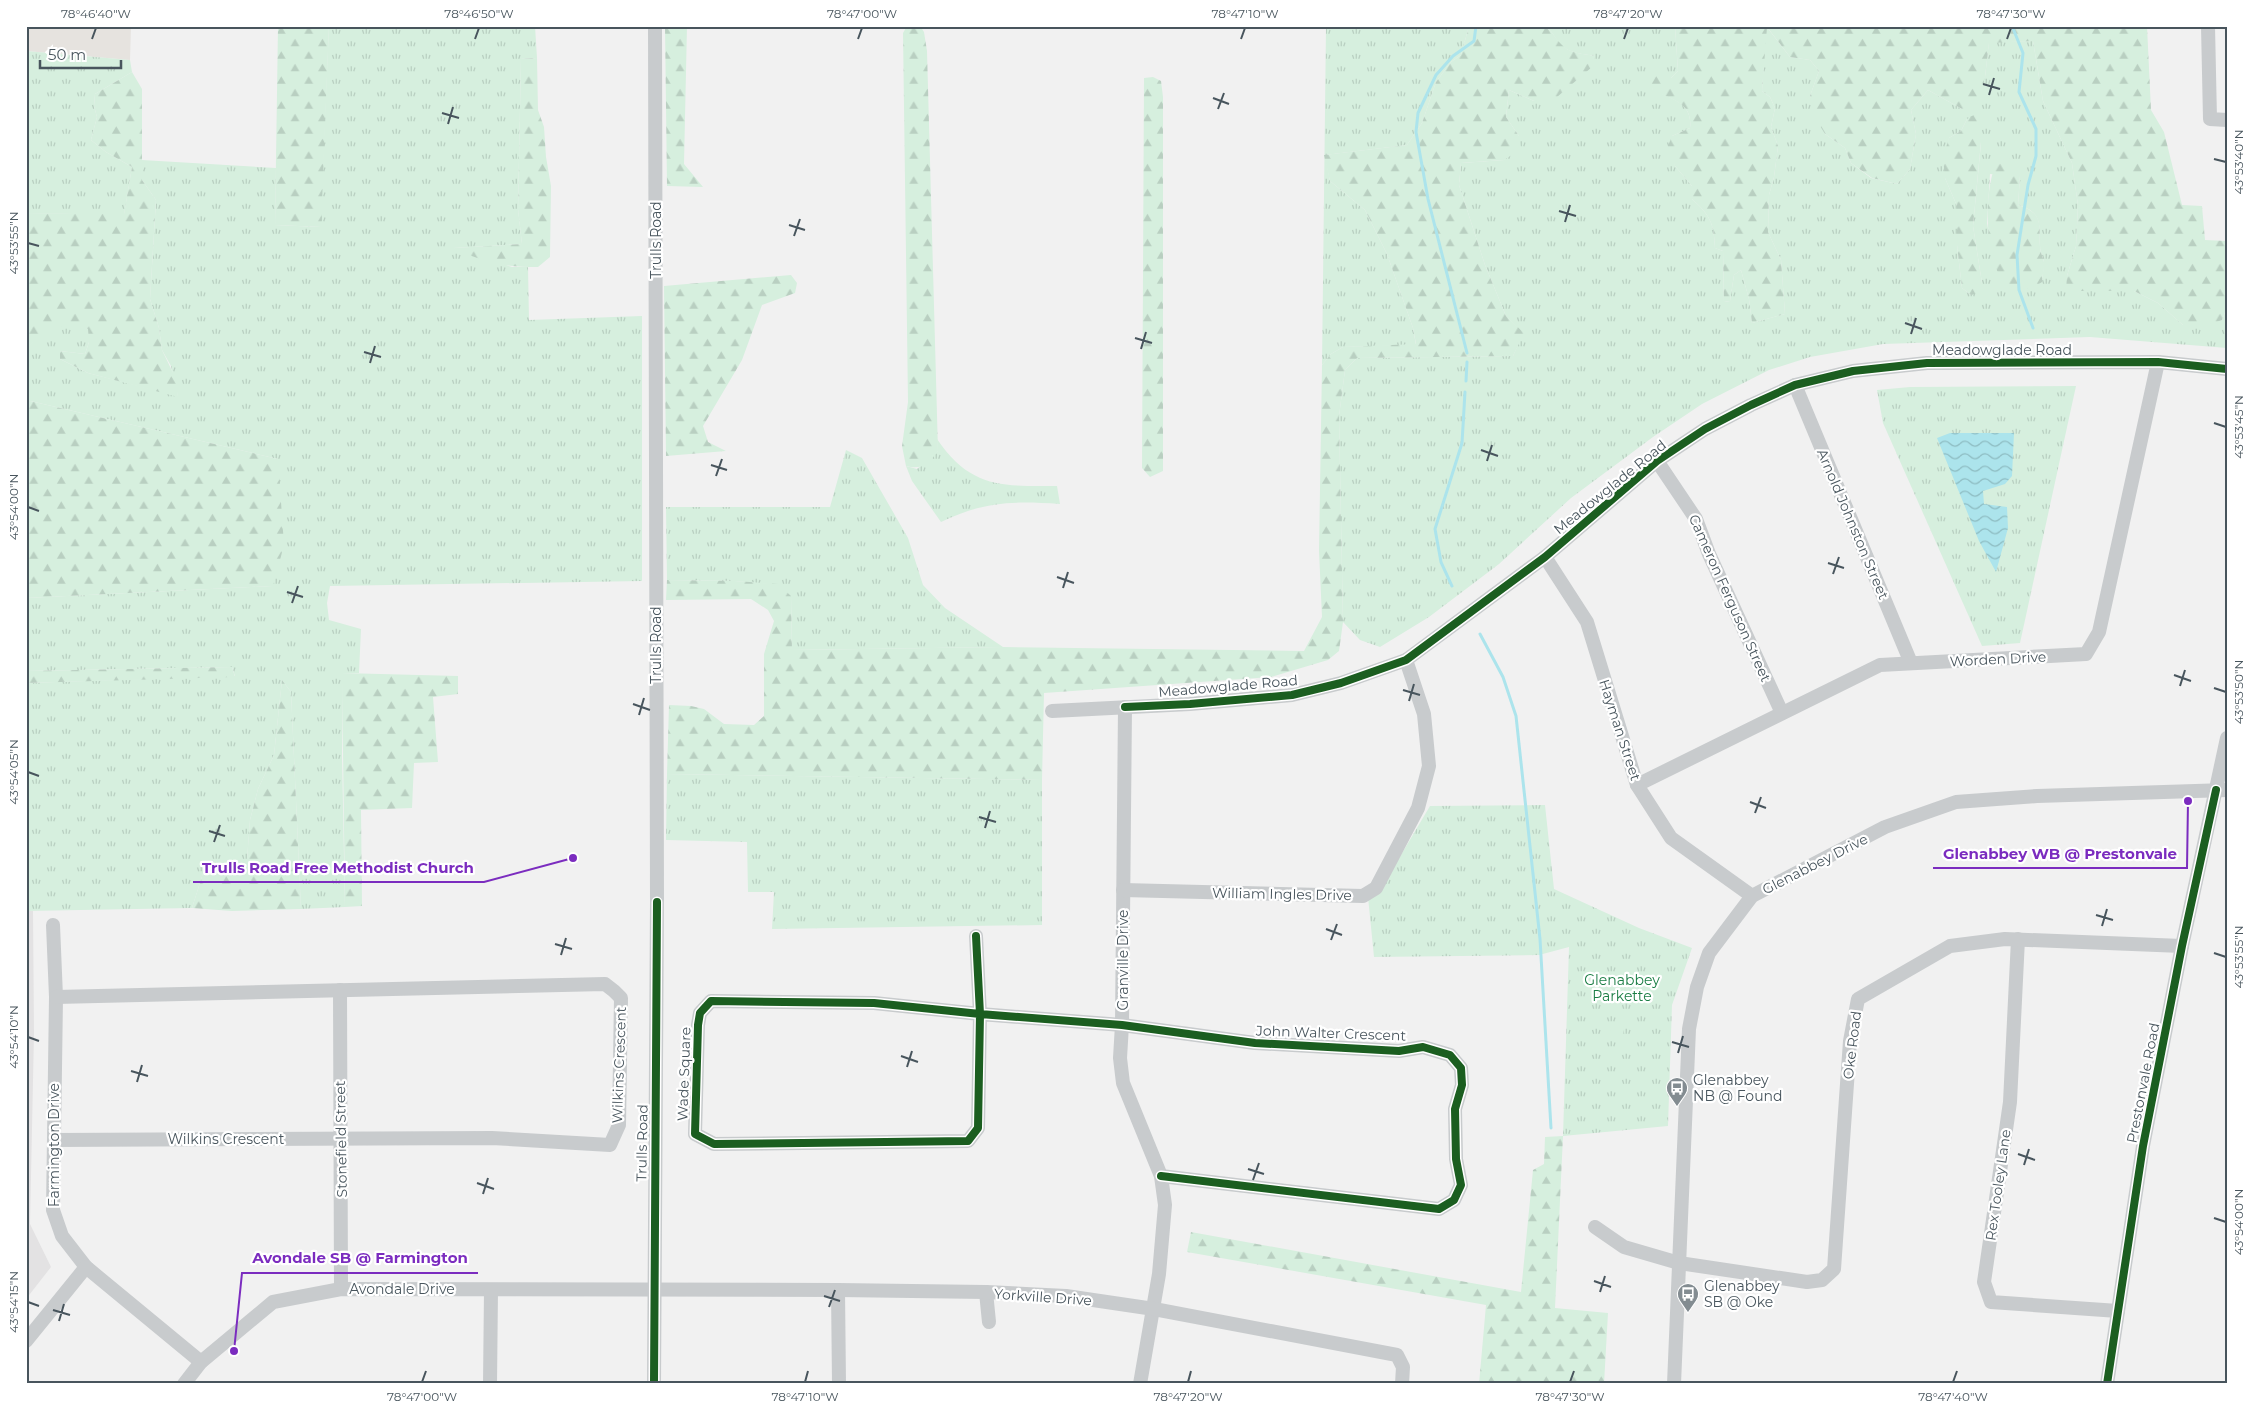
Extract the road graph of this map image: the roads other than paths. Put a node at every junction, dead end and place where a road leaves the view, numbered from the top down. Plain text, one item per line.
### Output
1 (655, 26) edge
2 (2208, 26) edge
3 (2227, 120) edge
4 (2158, 362) junction
5 (2227, 368) edge
6 (1795, 385) junction
7 (1658, 461) junction
8 (1545, 557) junction
9 (1406, 660) junction
10 (1911, 663) junction
11 (1125, 707) junction
12 (1052, 711) dead end
13 (1782, 713) junction
14 (2227, 738) edge
15 (1637, 785) junction
16 (2221, 790) edge
17 (1123, 890) junction
18 (1752, 896) junction
19 (54, 925) dead end
20 (976, 936) dead end
21 (2018, 939) junction
22 (2182, 946) junction
23 (340, 990) junction
24 (56, 997) junction
25 (980, 1014) junction
26 (1122, 1025) junction
27 (340, 1138) junction
28 (54, 1140) junction
29 (1161, 1176) junction
30 (1595, 1227) dead end
31 (1679, 1263) junction
32 (86, 1267) junction
33 (653, 1288) junction
34 (340, 1289) junction
35 (491, 1290) junction
36 (838, 1290) junction
37 (986, 1292) junction
38 (1154, 1309) junction
39 (2118, 1311) junction
40 (989, 1322) dead end
41 (26, 1341) edge
42 (201, 1362) junction
43 (184, 1384) edge
44 (490, 1384) edge
45 (654, 1384) edge
46 (839, 1384) edge
47 (1140, 1384) edge
48 (1402, 1384) edge
49 (1674, 1384) edge
50 (2107, 1384) edge

1 - 33 street, Trulls Road
2 - 3 street
4 - 5 street, Meadowglade Road
4 - 6 street, Meadowglade Road
4 - 10 street, Worden Drive
6 - 7 street, Meadowglade Road
6 - 10 street, Arnold Johnston Street
7 - 8 street, Meadowglade Road
7 - 13 street, Cameron Ferguson Street
8 - 9 street, Meadowglade Road
8 - 15 street, Hayman Street
9 - 11 street, Meadowglade Road
9 - 17 street, William Ingles Drive
10 - 13 street, Worden Drive
11 - 12 street, Meadowglade Road
11 - 17 street, Granville Drive
13 - 15 street, Worden Drive
14 - 16 street, Prestonvale Road
15 - 18 street, Hayman Street
16 - 18 street, Glenabbey Drive
16 - 22 street, Prestonvale Road
17 - 26 street, Granville Drive
18 - 31 street, Glenabbey Drive
19 - 24 street, Farmington Drive
20 - 25 street
21 - 22 street, Oke Road
21 - 31 street, Oke Road
21 - 39 street, Rex Tooley Lane
22 - 39 street, Prestonvale Road
23 - 24 street, Wilkins Crescent
23 - 27 street, Stonefield Street
23 - 27 street, Wilkins Crescent
24 - 28 street, Farmington Drive
25 - 25 street, Wade Square
25 - 26 street, Wade Square
26 - 29 street, Granville Drive
26 - 29 street, John Walter Crescent
27 - 28 street, Wilkins Crescent
27 - 34 street, Stonefield Street
28 - 32 street, Farmington Drive
29 - 38 street, Granville Drive
30 - 31 street, Oke Road
31 - 49 street, Glenabbey Drive
32 - 41 street
32 - 42 street, Farmington Drive
33 - 35 street, Avondale Drive
33 - 36 street, Yorkville Drive
33 - 45 street, Trulls Road
34 - 35 street, Avondale Drive
34 - 42 street, Avondale Drive
35 - 44 street
36 - 37 street, Yorkville Drive
36 - 46 street
37 - 38 street, Yorkville Drive
37 - 40 street
38 - 47 street, Granville Drive
38 - 48 street, Yorkville Drive
39 - 50 street, Prestonvale Road
42 - 43 street, Avondale Drive

